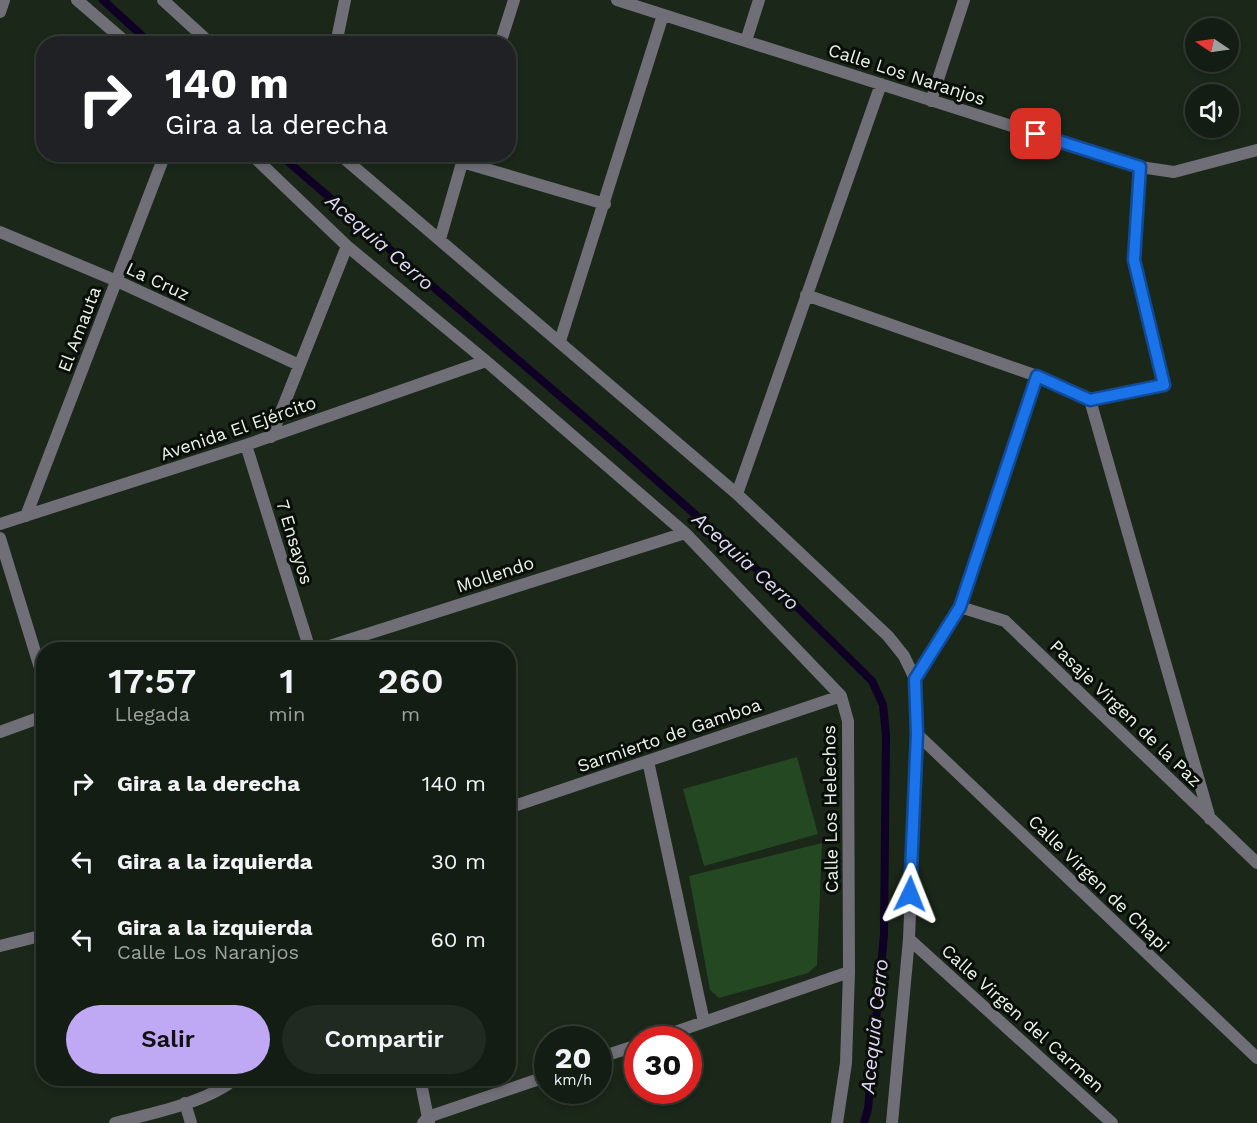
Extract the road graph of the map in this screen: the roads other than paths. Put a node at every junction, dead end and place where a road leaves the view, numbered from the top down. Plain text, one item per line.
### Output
1 (4, 0) edge
2 (77, 0) edge
3 (163, 0) edge
4 (345, 0) edge
5 (514, 0) edge
6 (617, 0) edge
7 (759, 0) edge
8 (964, 0) edge
9 (0, 12) edge
10 (663, 15) junction
11 (119, 36) edge
12 (202, 36) edge
13 (338, 36) edge
14 (503, 36) edge
15 (746, 41) junction
16 (881, 84) junction
17 (931, 101) junction
18 (1257, 150) edge
19 (162, 162) edge
20 (259, 162) edge
21 (349, 162) edge
22 (462, 162) edge
23 (475, 162) edge
24 (1140, 167) junction
25 (605, 204) junction
26 (0, 232) edge
27 (440, 239) junction
28 (347, 246) junction
29 (117, 281) junction
30 (807, 295) junction
31 (560, 341) junction
32 (486, 361) junction
33 (299, 365) junction
34 (1037, 376) junction
35 (1090, 400) junction
36 (271, 437) junction
37 (246, 446) junction
38 (737, 494) junction
39 (26, 516) junction
40 (0, 524) edge
41 (685, 533) junction
42 (0, 538) edge
43 (960, 607) junction
44 (307, 642) edge
45 (341, 642) edge
46 (36, 655) edge
47 (915, 679) junction
48 (841, 696) junction
49 (36, 719) edge
50 (0, 732) edge
51 (917, 734) junction
52 (648, 761) junction
53 (516, 805) edge
54 (1210, 819) junction
55 (1257, 863) edge
56 (36, 937) edge
57 (909, 939) junction
58 (0, 946) edge
59 (849, 972) junction
60 (704, 1022) junction
61 (692, 1026) edge
62 (1257, 1058) edge
63 (534, 1081) edge
64 (226, 1086) edge
65 (421, 1086) edge
66 (184, 1103) junction
67 (427, 1121) edge
68 (115, 1123) edge
69 (191, 1123) edge
70 (837, 1123) edge
71 (892, 1123) edge
72 (1112, 1123) edge

1 - 9 street
2 - 11 street
3 - 12 street
4 - 13 street
5 - 14 street
6 - 10 street, Calle Los Naranjos
7 - 15 street
8 - 17 street
10 - 15 street, Calle Los Naranjos
10 - 25 street
15 - 16 street, Calle Los Naranjos
16 - 17 street, Calle Los Naranjos
16 - 30 street
17 - 24 street, Calle Los Naranjos
18 - 24 street, Calle Los Naranjos
19 - 29 street, El Amauta
20 - 28 street
21 - 27 street
22 - 27 street
23 - 25 street
24 - 35 street
25 - 31 street
26 - 29 street, La Cruz
27 - 31 street
28 - 32 street
28 - 33 street
29 - 33 street, La Cruz
29 - 39 street, El Amauta
30 - 34 street
30 - 38 street
31 - 38 street
32 - 36 street, Avenida El Ejército
32 - 41 street
33 - 36 street
34 - 35 street
34 - 43 street
35 - 54 street
36 - 37 street, Avenida El Ejército
37 - 39 street, Avenida El Ejército
37 - 44 street, 7 Ensayos
38 - 47 street
39 - 40 street, Avenida El Ejército
41 - 45 street, Mollendo
41 - 48 street
42 - 46 street
43 - 47 street
43 - 54 street, Pasaje Virgen de la Paz
47 - 51 street
48 - 52 street, Sarmierto de Gamboa
48 - 59 street, Calle Los Helechos
49 - 50 street
51 - 57 street
51 - 62 street, Calle Virgen de Chapi
52 - 53 street, Sarmierto de Gamboa
52 - 60 street
54 - 55 street, Pasaje Virgen de la Paz
56 - 58 street
57 - 71 street
57 - 72 street, Calle Virgen del Carmen
59 - 60 street
59 - 70 street, Calle Los Helechos
60 - 61 street
63 - 67 street
64 - 66 street
65 - 67 street
66 - 68 street
66 - 69 street

